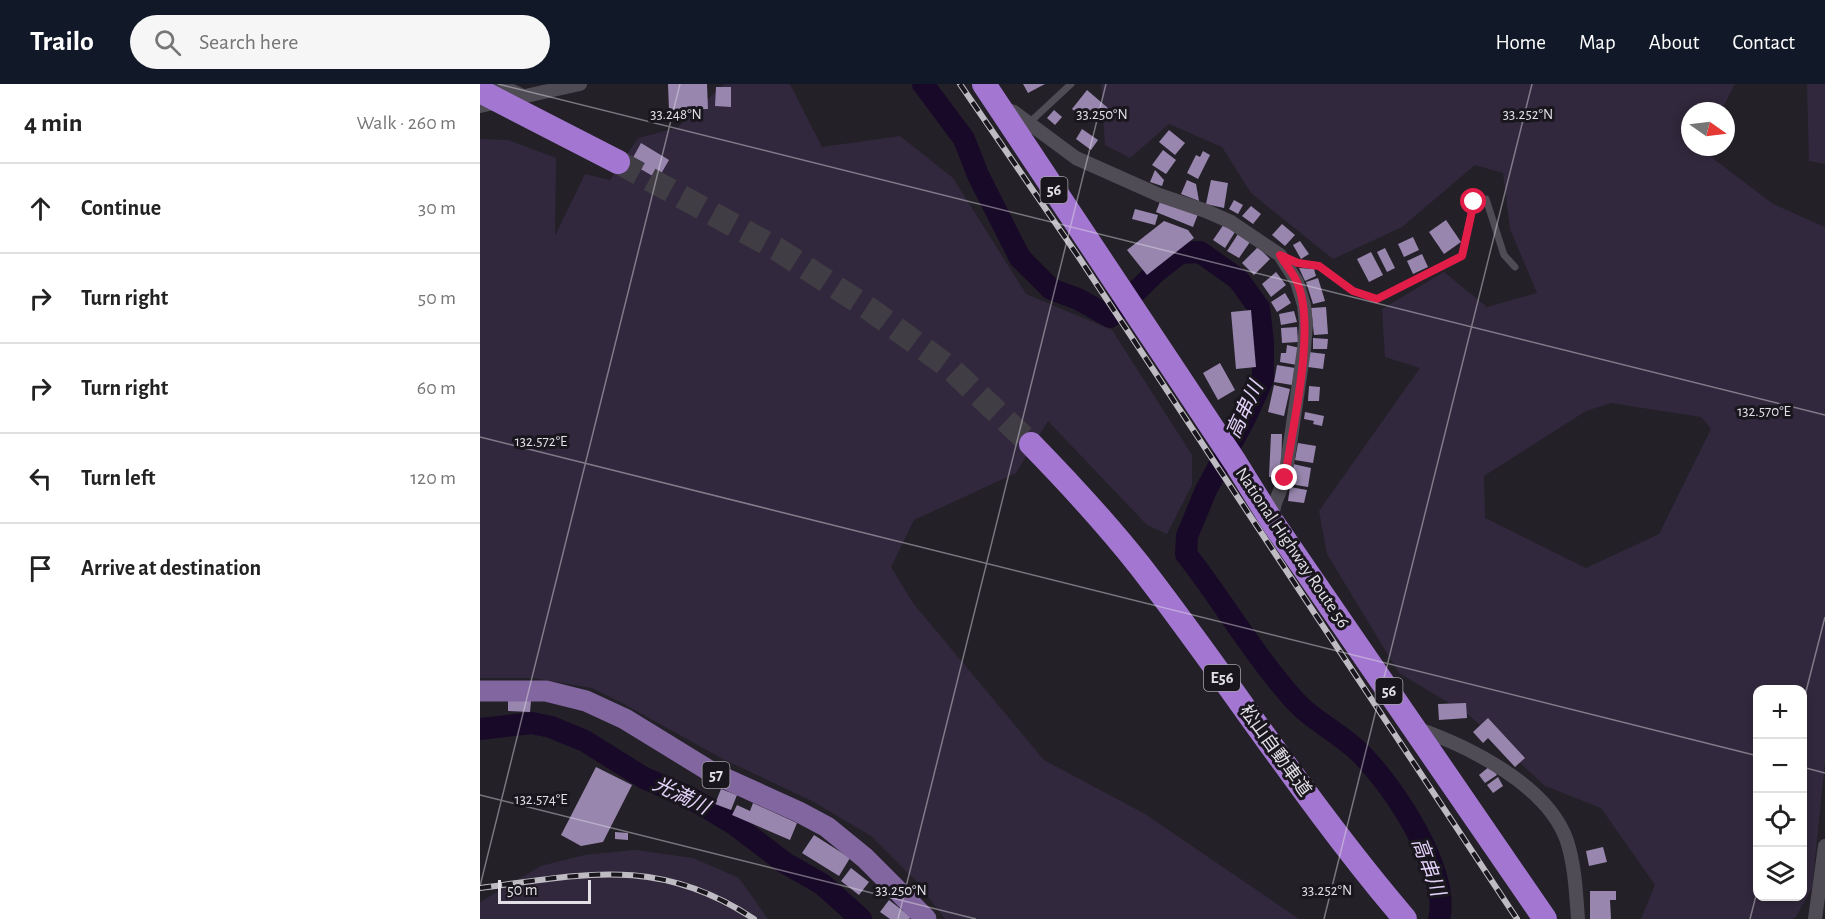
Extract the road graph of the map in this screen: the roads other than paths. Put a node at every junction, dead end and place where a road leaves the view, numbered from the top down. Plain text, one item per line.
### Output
1 (498, 84) edge
2 (580, 84) edge
3 (984, 84) edge
4 (1071, 84) edge
5 (480, 92) edge
6 (523, 96) junction
7 (480, 106) edge
8 (999, 108) junction
9 (1029, 123) junction
10 (618, 162) tunnel mouth
11 (1280, 255) junction
12 (1515, 267) dead end
13 (1031, 444) tunnel mouth
14 (1271, 520) junction
15 (480, 692) edge
16 (1414, 727) junction
17 (1825, 846) edge
18 (926, 919) edge
19 (1405, 919) edge
20 (1545, 919) edge
21 (1578, 919) edge
22 (1815, 919) edge

1 - 6 street
2 - 6 street
3 - 8 highway, National Highway Route 56 / 56
4 - 9 lane
5 - 10 highway
6 - 7 street
8 - 9 street
8 - 14 highway, National Highway Route 56 / 56
9 - 11 street
11 - 12 lane
11 - 14 street
13 - 19 highway, 松山自動車道 / E56
14 - 16 highway, National Highway Route 56 / 56
15 - 18 main road, 57
16 - 20 highway, National Highway Route 56 / 56
16 - 21 street
17 - 22 street

